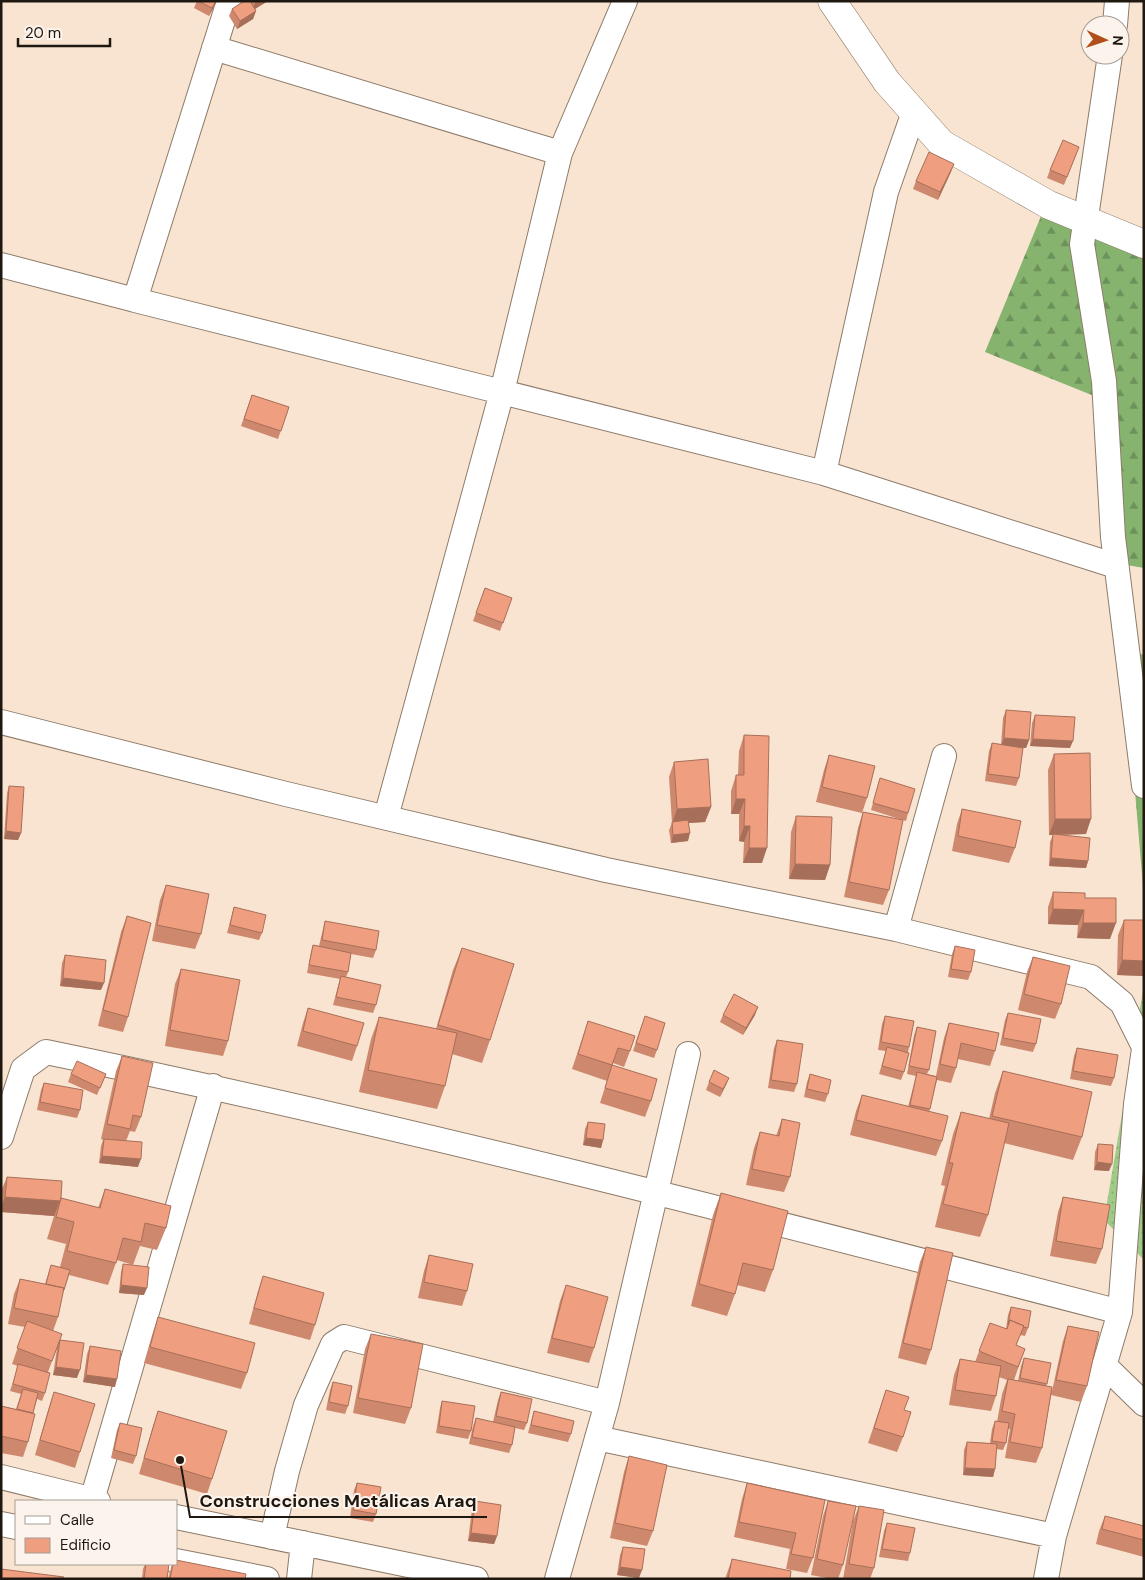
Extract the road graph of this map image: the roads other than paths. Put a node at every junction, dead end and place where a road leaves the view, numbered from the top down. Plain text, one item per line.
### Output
1 (229, 1) edge
2 (626, 1) edge
3 (832, 1) edge
4 (1117, 1) edge
5 (1116, 15) edge
6 (214, 48) junction
7 (1108, 65) edge
8 (914, 112) junction
9 (560, 153) junction
10 (1084, 220) junction
11 (1144, 244) edge
12 (1, 265) edge
13 (135, 300) junction
14 (502, 392) junction
15 (824, 473) junction
16 (1116, 566) junction
17 (1, 722) edge
18 (944, 756) dead end
19 (1144, 786) edge
20 (386, 817) junction
21 (896, 929) junction
22 (1144, 1048) edge
23 (688, 1054) dead end
24 (213, 1086) junction
25 (1, 1137) edge
26 (655, 1191) junction
27 (1120, 1312) junction
28 (1104, 1365) junction
29 (607, 1403) junction
30 (1144, 1404) edge
31 (597, 1438) junction
32 (1, 1477) edge
33 (91, 1500) edge
34 (95, 1500) edge
35 (178, 1517) edge
36 (1, 1524) edge
37 (15, 1527) edge
38 (1054, 1536) junction
39 (272, 1537) junction
40 (303, 1543) junction
41 (178, 1561) edge
42 (266, 1579) edge
43 (299, 1579) edge
44 (476, 1579) edge
45 (557, 1579) edge
46 (1046, 1579) edge

1 - 6 street
2 - 9 street
3 - 8 street
4 - 5 street
6 - 9 street
6 - 13 street
7 - 10 street
8 - 10 street
8 - 15 street
9 - 14 street
10 - 11 street
10 - 16 street
12 - 13 street
13 - 14 street
14 - 15 street
14 - 20 street
15 - 16 street
16 - 19 street
17 - 20 street
18 - 21 street
20 - 21 street
21 - 22 street
22 - 27 street
23 - 26 street
24 - 25 street
24 - 26 street
24 - 34 street
26 - 27 street
26 - 29 street
27 - 28 street
28 - 30 street
28 - 38 street
29 - 31 street
29 - 39 street
31 - 38 street
31 - 45 street
32 - 33 street
35 - 39 street
36 - 37 street
38 - 46 street
39 - 40 street
40 - 43 street
40 - 44 street
41 - 42 street

